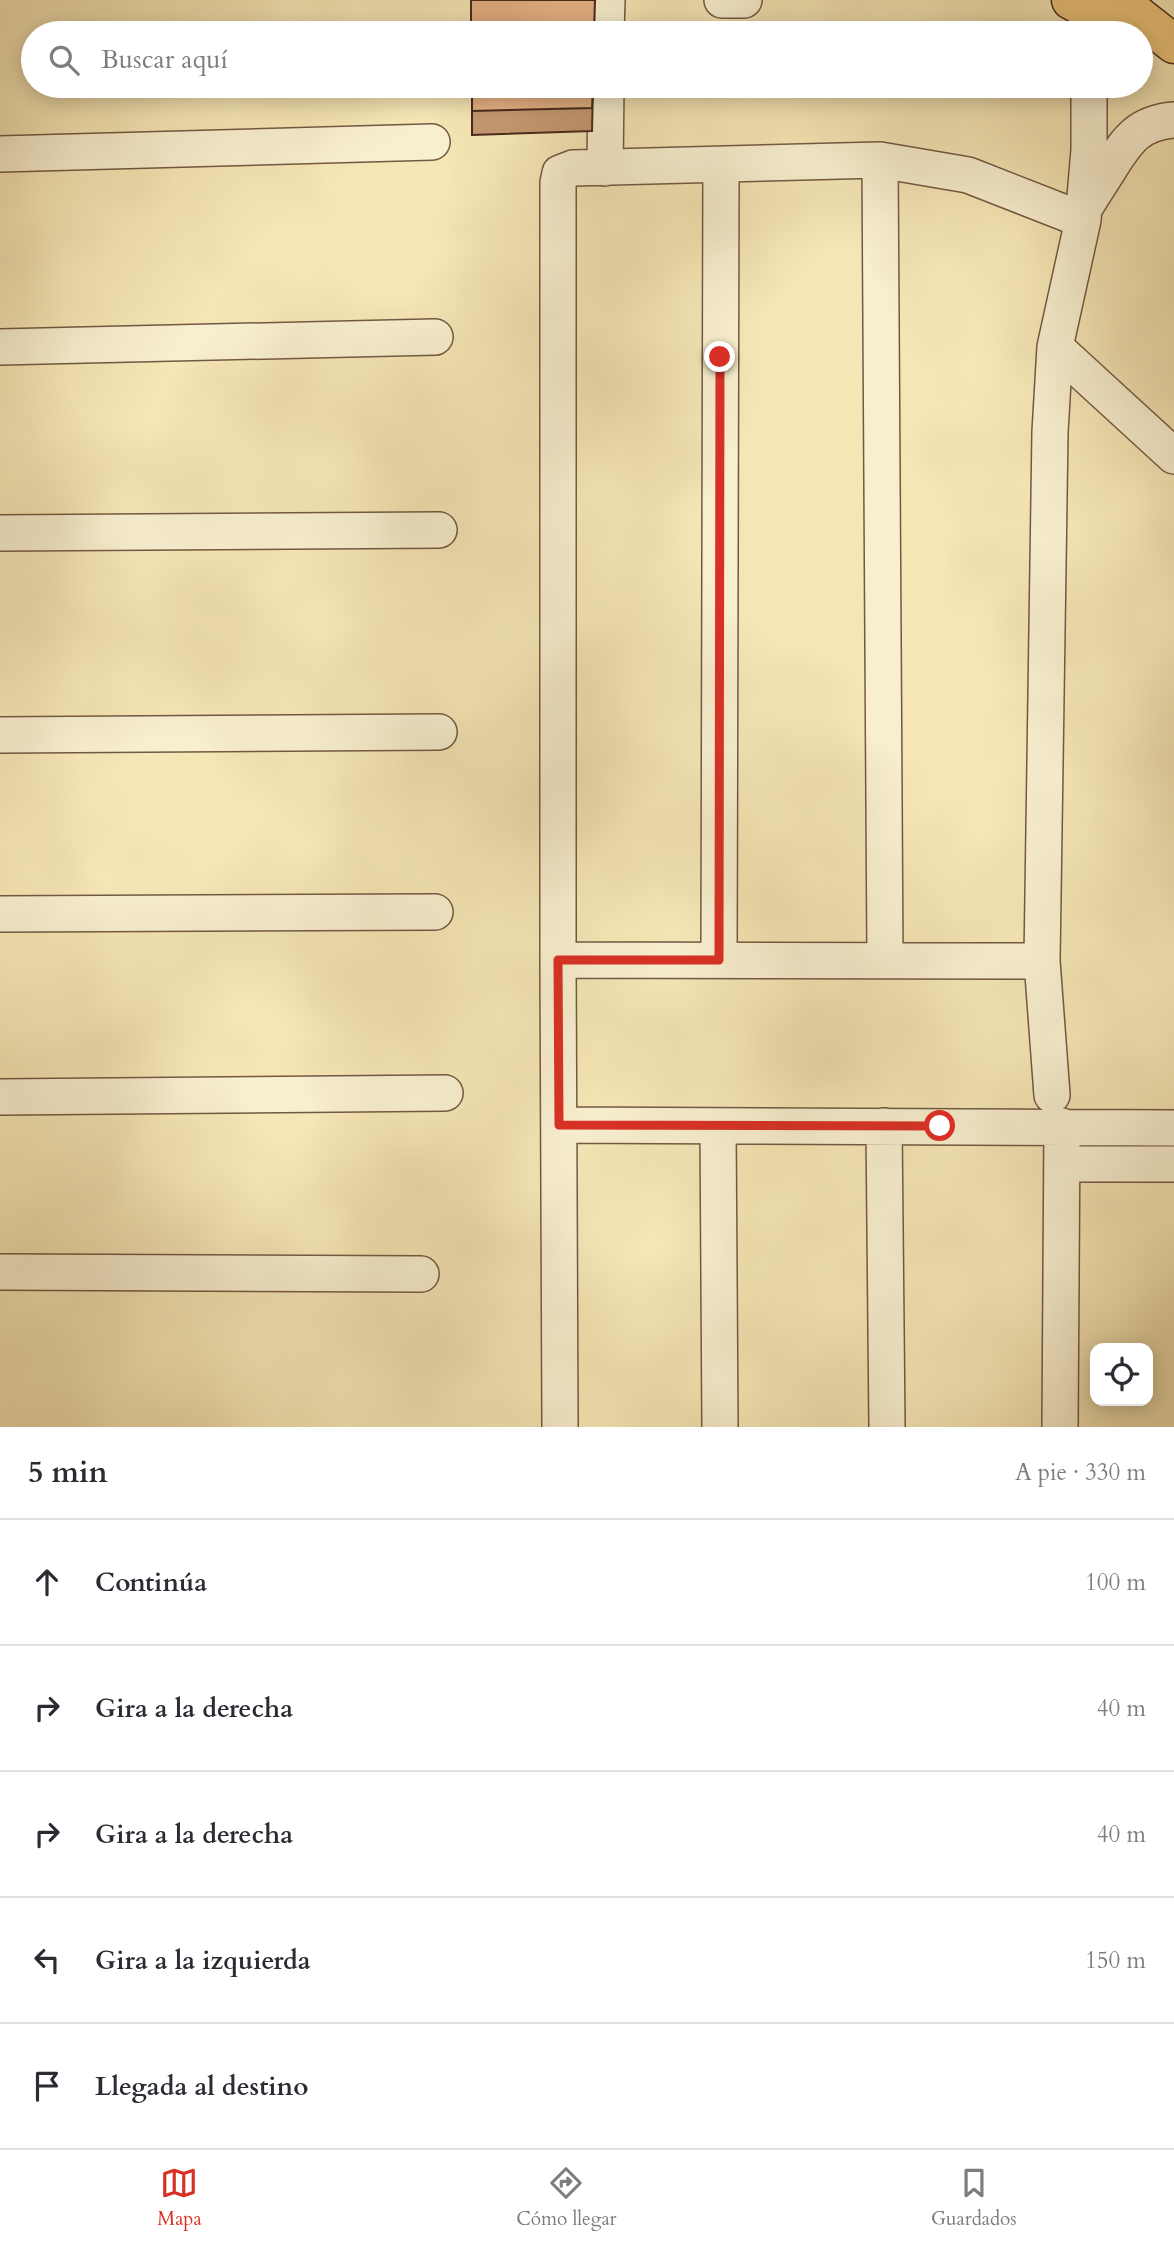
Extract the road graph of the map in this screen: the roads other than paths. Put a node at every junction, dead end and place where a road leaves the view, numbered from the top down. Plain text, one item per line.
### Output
1 (607, 0) edge
2 (722, 0) edge
3 (760, 0) edge
4 (1089, 10) edge
5 (606, 21) edge
6 (1110, 21) edge
7 (1116, 21) edge
8 (1153, 36) edge
9 (1153, 43) edge
10 (1174, 44) edge
11 (1174, 53) edge
12 (606, 98) edge
13 (1089, 98) edge
14 (1174, 120) edge
15 (432, 142) dead end
16 (0, 154) edge
17 (880, 160) junction
18 (721, 165) junction
19 (605, 168) junction
20 (1084, 213) junction
21 (435, 337) dead end
22 (0, 347) edge
23 (1055, 347) junction
24 (1174, 456) edge
25 (439, 530) dead end
26 (0, 533) edge
27 (439, 732) dead end
28 (0, 735) edge
29 (435, 912) dead end
30 (0, 914) edge
31 (558, 960) junction
32 (719, 960) junction
33 (885, 960) junction
34 (1042, 961) junction
35 (446, 1093) dead end
36 (0, 1097) edge
37 (1057, 1110) junction
38 (559, 1125) junction
39 (718, 1126) junction
40 (884, 1126) junction
41 (1174, 1128) edge
42 (1062, 1164) junction
43 (1174, 1164) edge
44 (0, 1272) edge
45 (421, 1274) dead end
46 (560, 1427) edge
47 (720, 1427) edge
48 (887, 1427) edge
49 (1060, 1427) edge

1 - 5 street
2 - 3 street
4 - 6 main road
4 - 7 main road
8 - 10 main road
9 - 11 main road
12 - 19 street
13 - 20 street
14 - 20 street
15 - 16 street
17 - 18 street
17 - 20 street
17 - 33 street
18 - 19 street
18 - 32 street
19 - 31 street
20 - 23 street
21 - 22 street
23 - 24 street
23 - 34 street
25 - 26 street
27 - 28 street
29 - 30 street
31 - 32 street
31 - 38 street
32 - 33 street
33 - 34 street
34 - 37 street
35 - 36 street
37 - 40 street
37 - 41 street
37 - 42 street
38 - 39 street
38 - 46 street
39 - 40 street
39 - 47 street
40 - 48 street
42 - 43 street
42 - 49 street
44 - 45 street

